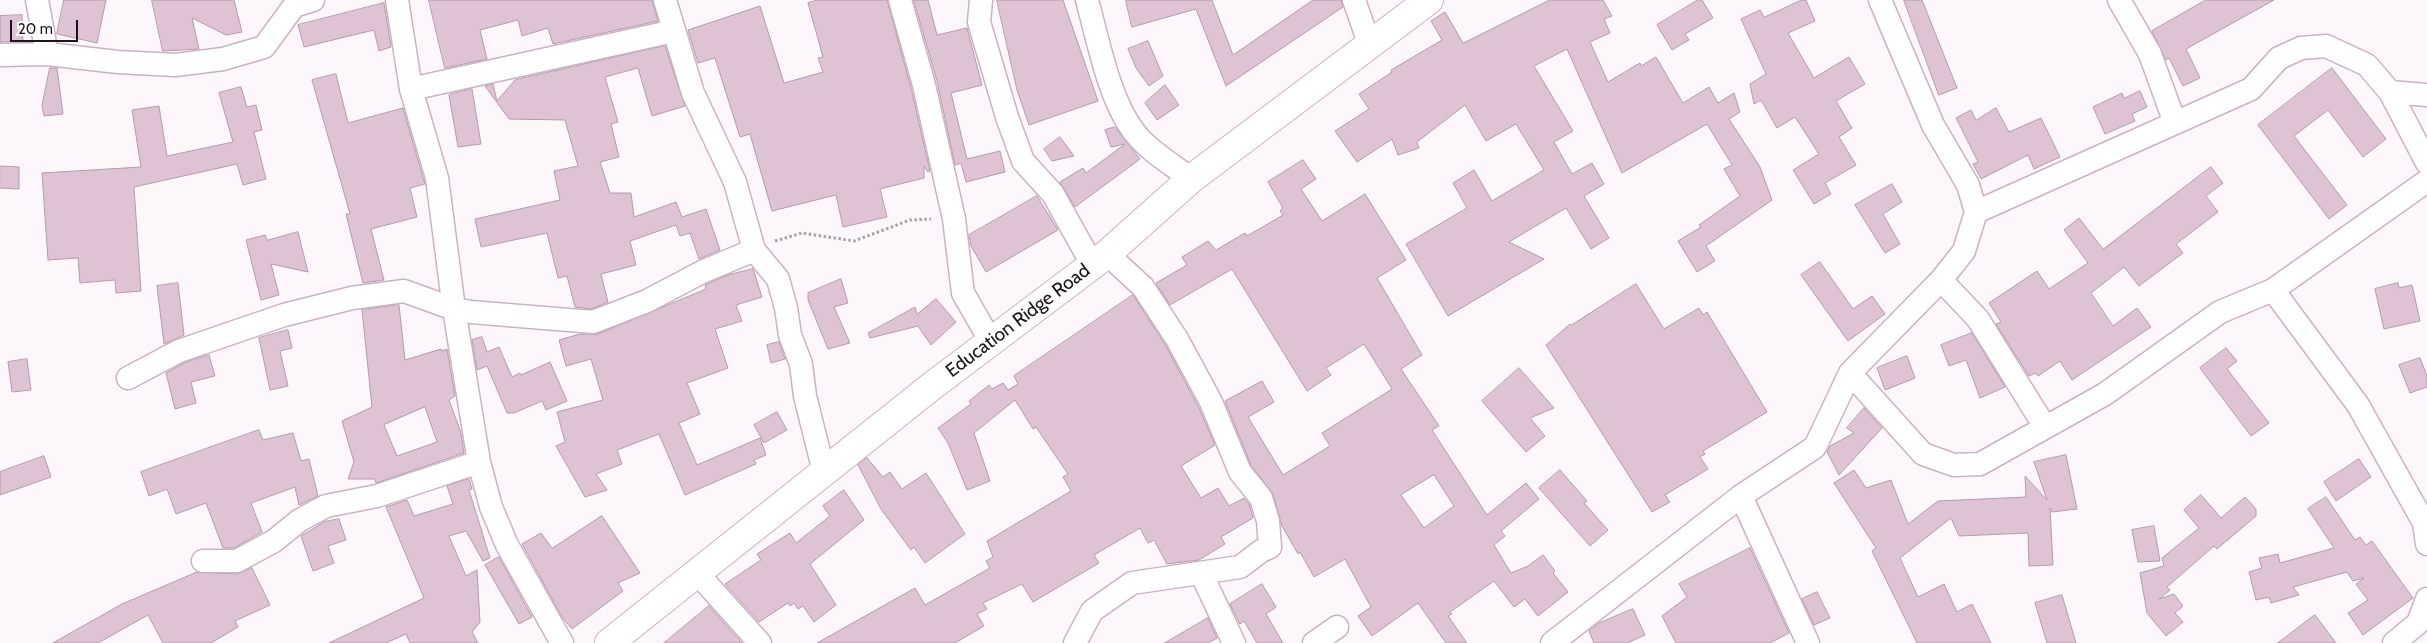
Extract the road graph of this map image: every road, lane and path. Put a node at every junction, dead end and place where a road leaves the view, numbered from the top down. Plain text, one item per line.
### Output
1 (37, 0) edge
2 (397, 0) edge
3 (665, 0) edge
4 (900, 0) edge
5 (981, 0) edge
6 (1087, 0) edge
7 (1354, 0) edge
8 (1429, 0) edge
9 (1880, 0) edge
10 (2119, 0) edge
11 (299, 2) edge
12 (674, 31) junction
13 (1370, 46) junction
14 (47, 54) junction
15 (0, 55) edge
16 (412, 88) junction
17 (2390, 92) junction
18 (2427, 95) edge
19 (2175, 123) junction
20 (2427, 163) edge
21 (1191, 179) junction
22 (2427, 181) edge
23 (1976, 212) junction
24 (954, 219) junction
25 (754, 250) junction
26 (1100, 259) junction
27 (1941, 280) junction
28 (2273, 290) junction
29 (454, 309) junction
30 (991, 342) junction
31 (1850, 373) junction
32 (128, 378) dead end
33 (2045, 427) junction
34 (479, 462) junction
35 (824, 472) junction
36 (1741, 496) junction
37 (2427, 544) edge
38 (203, 561) dead end
39 (697, 573) junction
40 (1201, 573) junction
41 (2427, 599) edge
42 (1337, 627) dead end
43 (562, 643) edge
44 (609, 643) edge
45 (760, 643) edge
46 (1075, 643) edge
47 (1234, 643) edge
48 (1314, 643) edge
49 (1552, 643) edge
50 (1808, 643) edge
51 (2394, 643) edge

1 - 14 street
2 - 16 street
3 - 12 street
4 - 24 street
5 - 26 street
6 - 21 street
7 - 13 street
8 - 13 main road, Education Ridge Road
9 - 23 street
10 - 19 street
11 - 14 street
12 - 16 street
12 - 25 street
13 - 21 main road, Education Ridge Road
14 - 15 street
16 - 29 street
17 - 18 street
17 - 19 street
17 - 20 street
19 - 23 street
21 - 26 main road, Education Ridge Road
22 - 28 street
23 - 27 street
24 - 25 path
24 - 30 street
25 - 29 street
25 - 35 street
26 - 30 main road, Education Ridge Road
26 - 40 street
27 - 31 street
27 - 33 street
28 - 33 street
28 - 37 street
29 - 32 street
29 - 34 street
30 - 35 main road, Education Ridge Road
31 - 33 street
31 - 36 street
34 - 38 street
34 - 43 street
35 - 39 main road, Education Ridge Road
36 - 49 street
36 - 50 street
39 - 44 main road, Education Ridge Road
39 - 45 street
40 - 46 street
40 - 47 street
41 - 51 street
42 - 48 street

